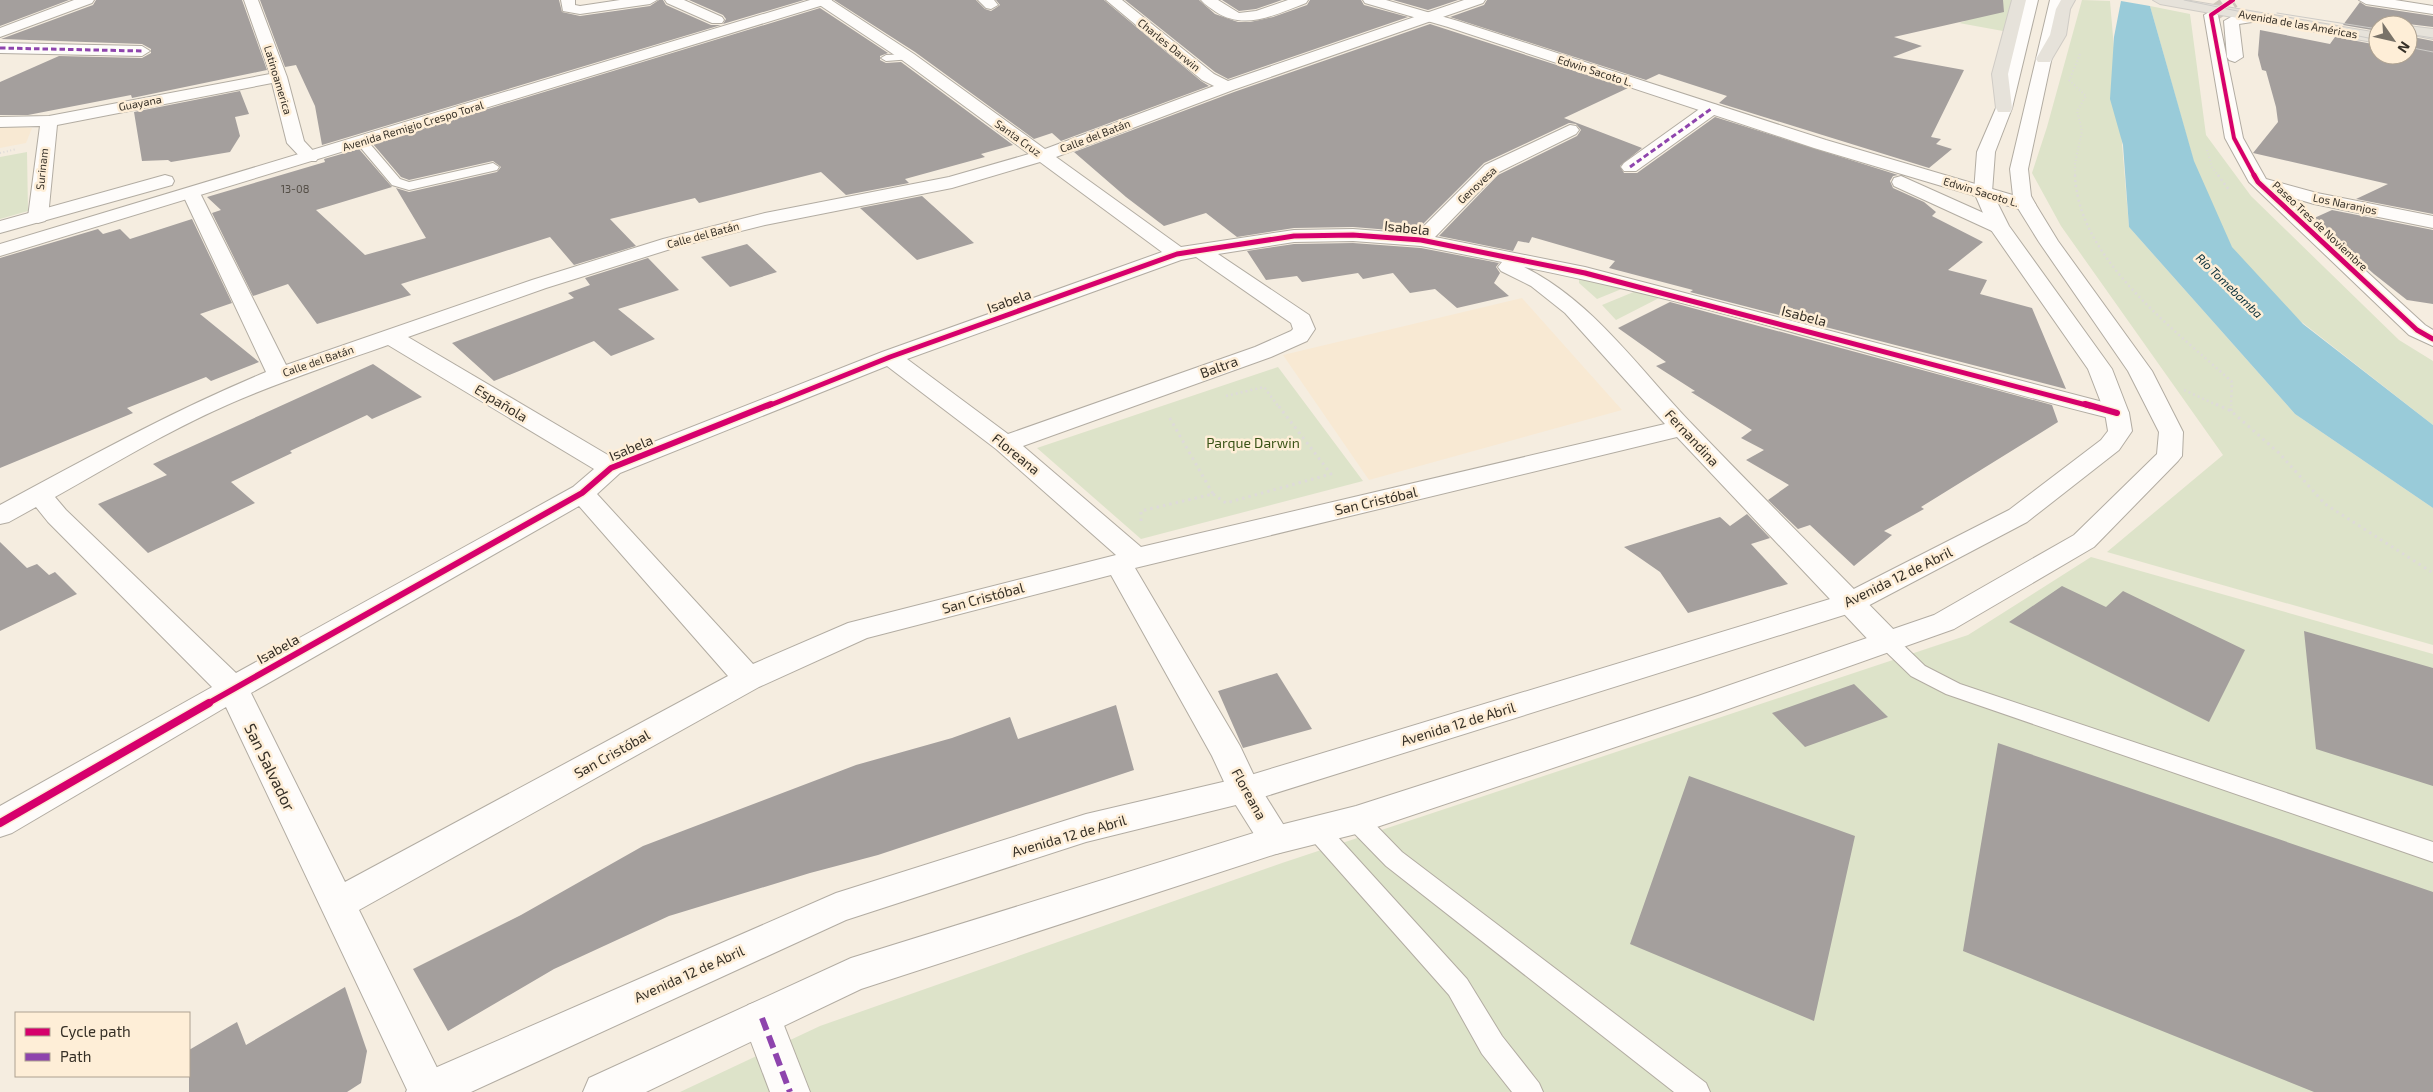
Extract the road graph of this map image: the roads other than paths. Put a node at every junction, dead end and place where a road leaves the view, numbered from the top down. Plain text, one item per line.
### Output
1 (87, 0) edge
2 (251, 0) edge
3 (568, 0) edge
4 (650, 0) edge
5 (672, 0) edge
6 (785, 0) edge
7 (824, 0) edge
8 (1113, 0) edge
9 (1208, 0) edge
10 (1301, 0) edge
11 (1370, 0) edge
12 (1478, 0) edge
13 (2019, 0) edge
14 (2031, 0) edge
15 (2057, 0) edge
16 (2068, 0) edge
17 (2160, 0) edge
18 (2235, 0) edge
19 (2366, 0) edge
20 (2433, 10) edge
21 (2211, 15) dead end
22 (1429, 17) junction
23 (2260, 18) junction
24 (718, 20) junction
25 (2368, 23) edge
26 (858, 24) junction
27 (2418, 32) edge
28 (0, 33) edge
29 (2433, 34) edge
30 (2368, 36) edge
31 (2418, 45) edge
32 (2433, 47) edge
33 (0, 48) edge
34 (142, 51) dead end
35 (908, 57) junction
36 (886, 58) joint
37 (2044, 59) junction
38 (279, 77) junction
39 (1227, 87) junction
40 (2004, 108) junction
41 (1711, 109) junction
42 (2229, 119) junction
43 (48, 121) junction
44 (0, 122) edge
45 (1570, 130) dead end
46 (361, 141) junction
47 (296, 143) junction
48 (1820, 144) junction
49 (1042, 156) junction
50 (310, 157) junction
51 (494, 167) dead end
52 (1630, 167) dead end
53 (189, 180) junction
54 (2258, 182) junction
55 (1983, 192) junction
56 (2026, 205) junction
57 (38, 217) junction
58 (2433, 222) edge
59 (0, 227) edge
60 (1999, 227) junction
61 (1421, 240) junction
62 (0, 250) edge
63 (1188, 252) junction
64 (1481, 254) junction
65 (391, 337) junction
66 (2433, 339) edge
67 (890, 357) junction
68 (280, 374) junction
69 (2118, 414) junction
70 (1682, 428) junction
71 (1005, 444) junction
72 (611, 468) junction
73 (582, 493) junction
74 (39, 494) junction
75 (0, 516) edge
76 (1127, 555) junction
77 (1850, 603) junction
78 (1888, 642) junction
79 (748, 679) junction
80 (233, 689) junction
81 (1244, 790) junction
82 (1356, 820) junction
83 (0, 823) edge
84 (1318, 831) junction
85 (1276, 840) junction
86 (2433, 852) edge
87 (336, 905) junction
88 (762, 1018) junction
89 (428, 1092) edge
90 (603, 1092) edge
91 (790, 1092) edge
92 (1529, 1092) edge
93 (1696, 1092) edge

1 - 28 street
2 - 38 street, Latinoamerica
3 - 4 street
5 - 24 street
6 - 24 street, Avenida Remigio Crespo Toral
7 - 26 street, Santa Cruz
7 - 46 street, Avenida Remigio Crespo Toral
8 - 39 street, Charles Darwin
9 - 10 street
11 - 22 street, Edwin Sacoto L.
12 - 22 street, Calle del Batán
13 - 40 main road
14 - 40 street, Avenida 12 de Abril
15 - 37 street
16 - 37 main road
17 - 23 main road, Avenida de las Américas
18 - 25 main road, Avenida de las Américas
19 - 20 street
21 - 42 street, Paseo Tres de Noviembre
22 - 39 street, Calle del Batán
22 - 41 street, Edwin Sacoto L.
23 - 30 main road, Avenida de las Américas
23 - 42 street
24 - 47 street, Avenida Remigio Crespo Toral
26 - 35 street, Santa Cruz
26 - 36 street
27 - 29 main road
31 - 32 main road
33 - 34 street
35 - 36 lane
35 - 49 street, Santa Cruz
37 - 56 street
38 - 43 street, Guayana
38 - 47 street, Latinoamerica
39 - 49 street, Calle del Batán
40 - 55 street, Avenida 12 de Abril
41 - 48 street, Edwin Sacoto L.
41 - 52 street
42 - 54 street, Paseo Tres de Noviembre
43 - 44 street, Guayana
43 - 57 street, Surinam
45 - 61 street, Genovesa
46 - 50 street, Avenida Remigio Crespo Toral
46 - 51 lane
47 - 50 street
47 - 53 street, Avenida Remigio Crespo Toral
48 - 55 street, Edwin Sacoto L.
48 - 60 street, Edwin Sacoto L.
49 - 63 street, Santa Cruz
49 - 65 street, Calle del Batán
50 - 53 street, Avenida Remigio Crespo Toral
53 - 57 street, Avenida Remigio Crespo Toral
53 - 62 street, Avenida Remigio Crespo Toral
53 - 68 street
54 - 58 street, Los Naranjos
54 - 66 street, Paseo Tres de Noviembre
55 - 56 street, Edwin Sacoto L.
55 - 60 street, Avenida 12 de Abril
56 - 78 street
57 - 59 street, Avenida Remigio Crespo Toral
60 - 69 street, Avenida 12 de Abril
61 - 63 street, Isabela
61 - 64 street, Isabela
63 - 67 street, Isabela
63 - 71 street, Baltra
64 - 69 street, Isabela
64 - 70 street, Fernandina
65 - 68 street, Calle del Batán
65 - 72 street, Española
67 - 71 street, Floreana
67 - 72 street, Isabela
68 - 74 street, Calle del Batán
69 - 77 street, Avenida 12 de Abril
70 - 76 street, San Cristóbal
70 - 77 street, Fernandina
71 - 76 street, Floreana
72 - 73 street, Isabela
73 - 79 street
73 - 80 street, Isabela
74 - 75 street, Calle del Batán
74 - 80 street, San Salvador
76 - 79 street, San Cristóbal
76 - 81 street, Floreana
77 - 78 street, Fernandina
77 - 81 street, Avenida 12 de Abril
78 - 82 street
78 - 86 lane
79 - 87 street, San Cristóbal
80 - 83 street, Isabela
80 - 87 street, San Salvador
81 - 85 street, Floreana
81 - 89 street, Avenida 12 de Abril
82 - 84 street
82 - 93 lane
84 - 85 street
84 - 92 lane
85 - 88 street
87 - 89 street, San Salvador
88 - 90 street
88 - 91 street

